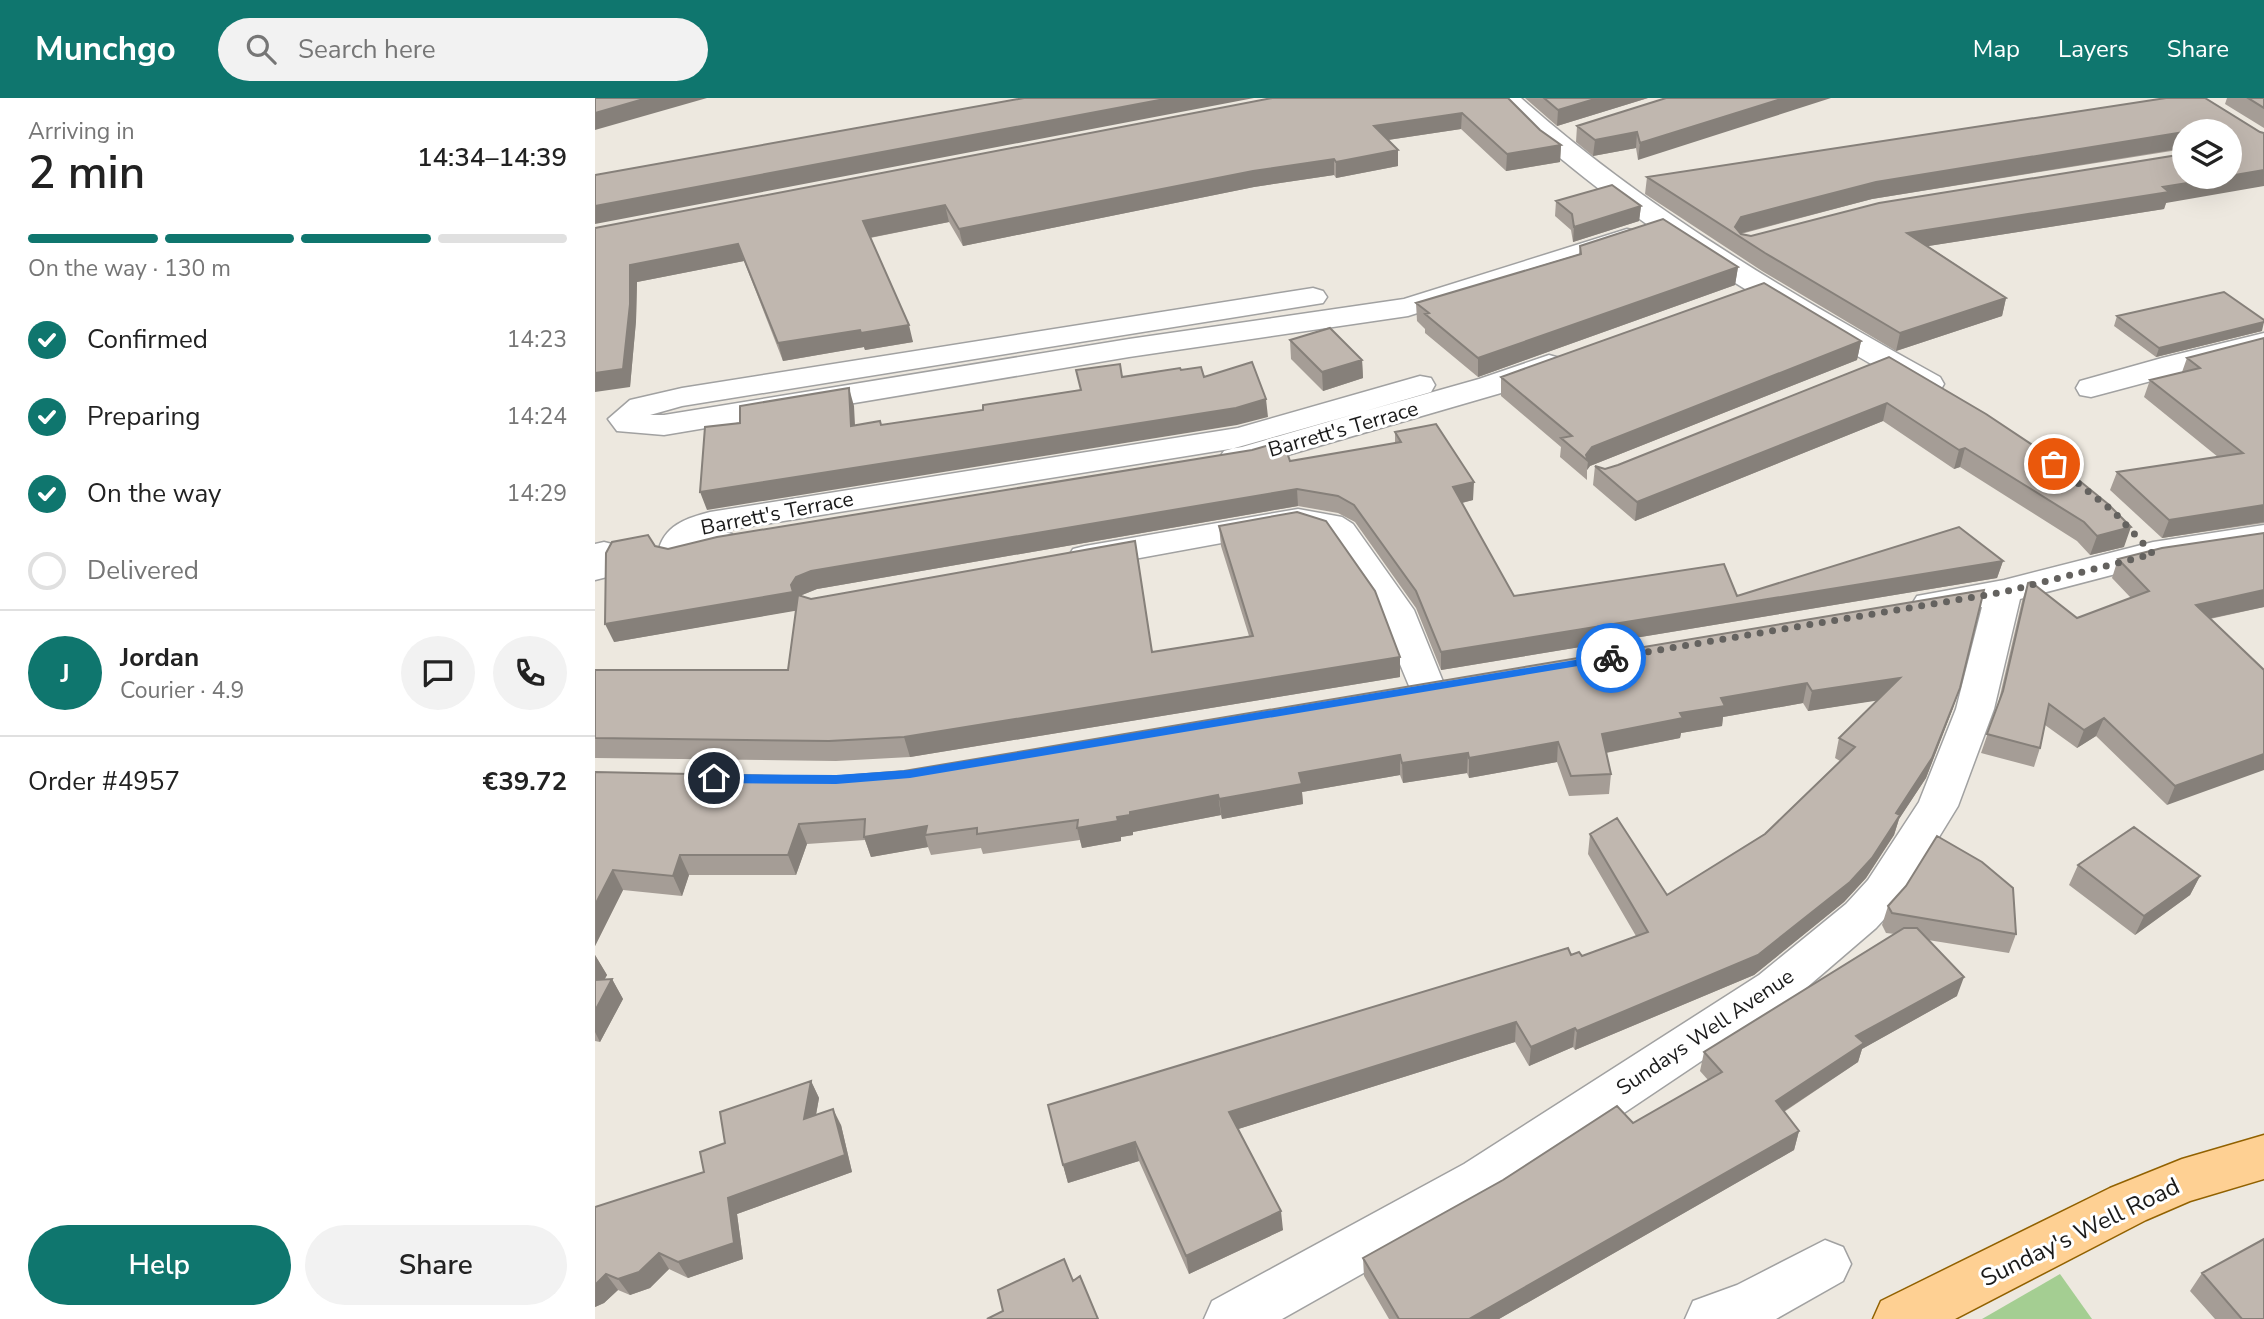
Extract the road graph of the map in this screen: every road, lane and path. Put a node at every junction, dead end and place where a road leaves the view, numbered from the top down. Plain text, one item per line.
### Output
1 (1507, 98) edge
2 (1576, 131) dead end
3 (1550, 139) junction
4 (1666, 224) junction
5 (1762, 288) junction
6 (1313, 297) dead end
7 (1726, 301) edge
8 (2264, 342) edge
9 (1569, 358) edge
10 (1420, 385) dead end
11 (2091, 388) dead end
12 (1959, 402) edge
13 (2264, 536) edge
14 (1053, 562) edge
15 (2004, 592) junction
16 (1894, 610) edge
17 (1387, 695) edge
18 (2264, 1157) edge
19 (1825, 1264) dead end
20 (1231, 1319) edge
21 (1712, 1319) edge
22 (1900, 1319) edge

1 - 3 street
2 - 3 street
3 - 4 street
4 - 5 street
4 - 6 street
5 - 7 street
5 - 12 street
8 - 11 street
9 - 10 street, Barrett's Terrace
13 - 15 street
14 - 17 street
15 - 16 street
15 - 20 street, Sundays Well Avenue
18 - 22 main road, Sunday's Well Road
19 - 21 street

